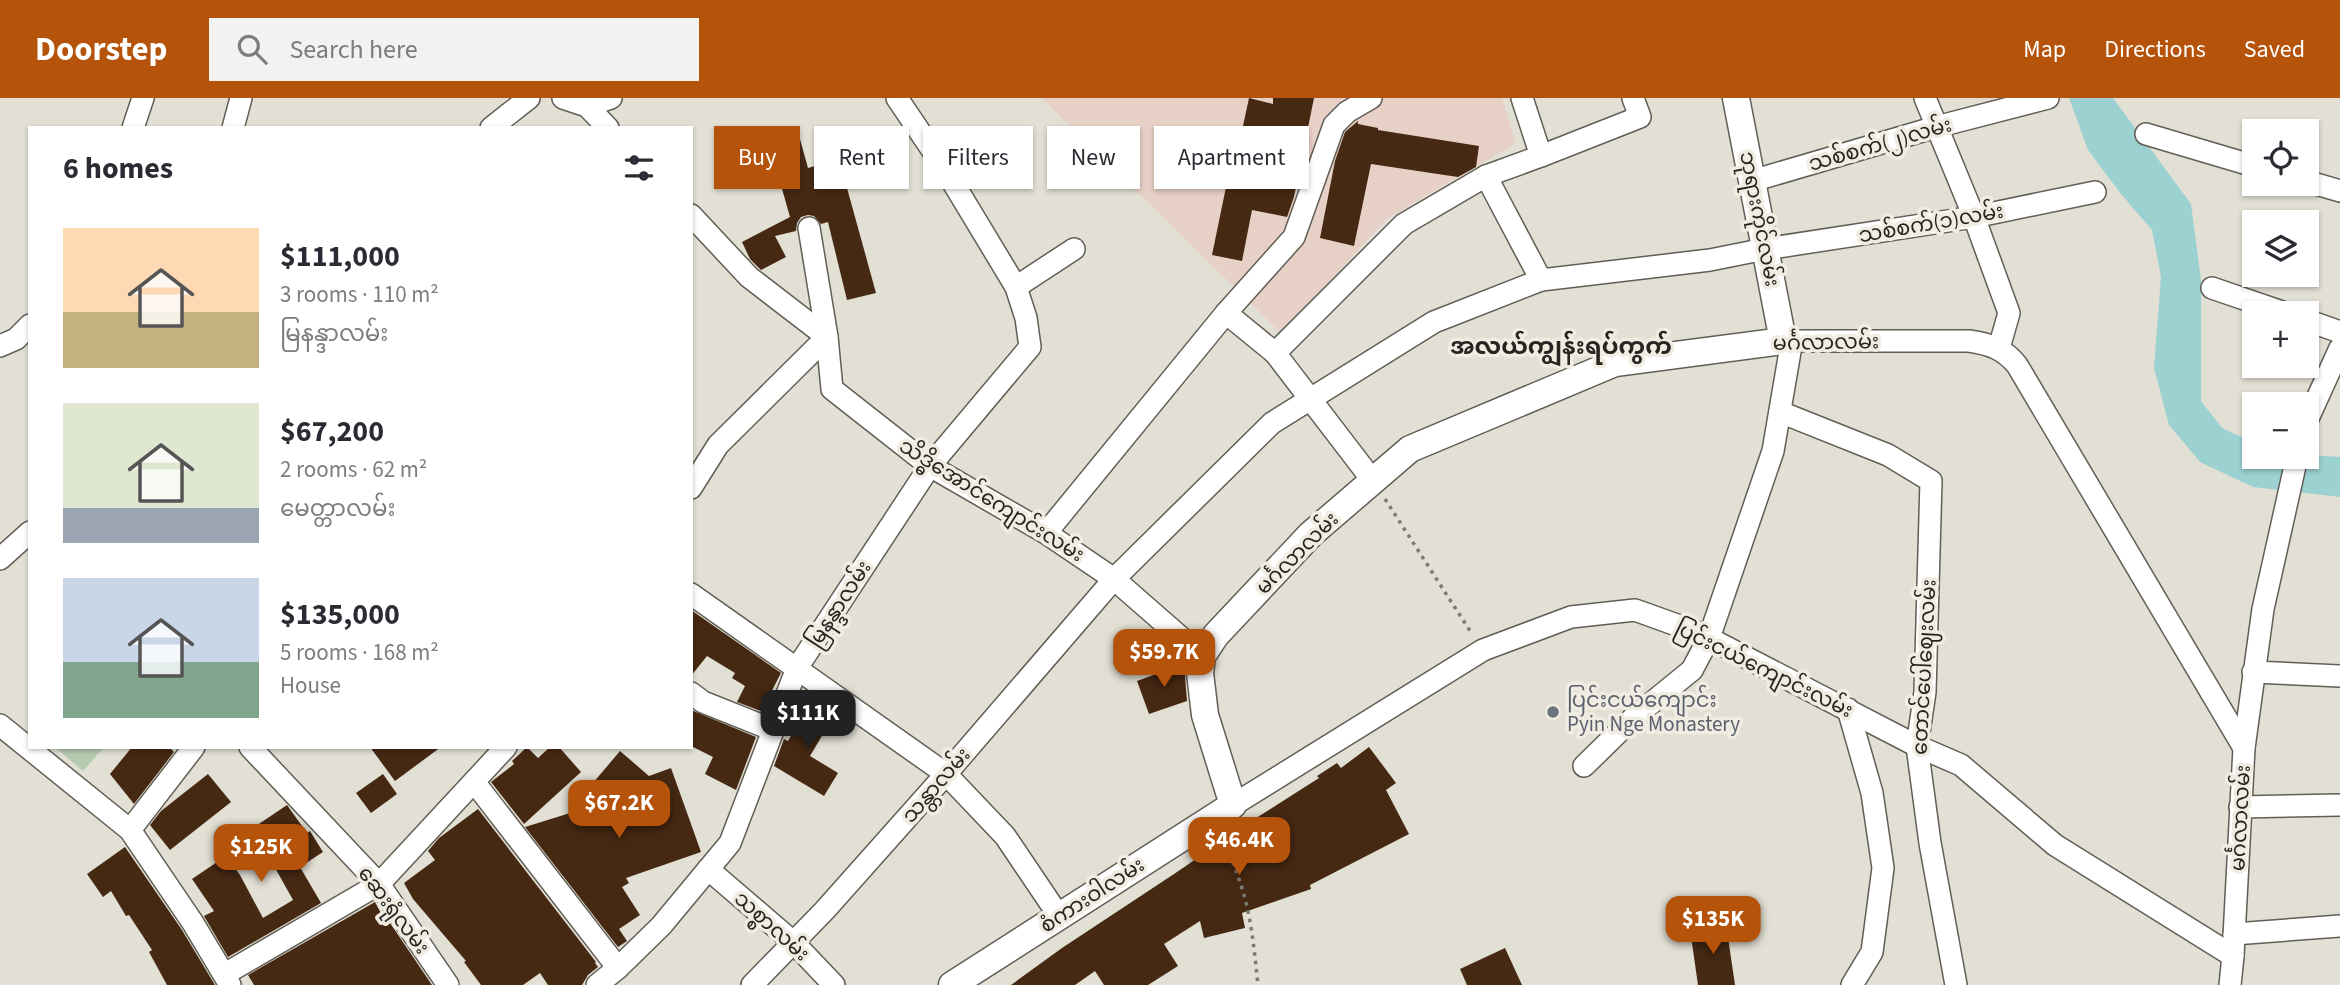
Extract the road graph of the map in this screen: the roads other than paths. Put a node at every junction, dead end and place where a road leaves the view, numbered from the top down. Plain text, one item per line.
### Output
1 (143, 98) edge
2 (241, 98) edge
3 (529, 98) edge
4 (563, 98) edge
5 (611, 98) edge
6 (897, 98) edge
7 (1371, 98) edge
8 (1522, 98) edge
9 (1633, 98) edge
10 (1736, 98) edge
11 (1925, 98) edge
12 (2048, 98) edge
13 (587, 106) junction
14 (134, 126) edge
15 (234, 126) edge
16 (494, 126) edge
17 (606, 126) edge
18 (1936, 127) junction
19 (2146, 134) dead end
20 (1541, 156) junction
21 (2242, 162) edge
22 (1486, 176) junction
23 (1752, 181) junction
24 (2319, 185) edge
25 (2340, 191) edge
26 (2095, 192) dead end
27 (693, 217) edge
28 (1974, 217) junction
29 (809, 228) dead end
30 (1074, 249) dead end
31 (1765, 249) junction
32 (1541, 280) junction
33 (1016, 287) junction
34 (2212, 288) dead end
35 (2250, 301) edge
36 (1226, 313) junction
37 (2319, 325) edge
38 (28, 327) edge
39 (2340, 332) edge
40 (827, 337) junction
41 (1788, 340) junction
42 (0, 346) edge
43 (1999, 348) junction
44 (2340, 348) edge
45 (1275, 353) junction
46 (2319, 394) edge
47 (1311, 400) junction
48 (1780, 412) junction
49 (930, 466) junction
50 (2295, 469) edge
51 (1373, 481) junction
52 (693, 485) edge
53 (1046, 533) junction
54 (28, 534) edge
55 (0, 559) edge
56 (1114, 579) junction
57 (693, 595) edge
58 (1709, 638) junction
59 (1202, 656) junction
60 (797, 668) junction
61 (2253, 672) junction
62 (2340, 676) edge
63 (693, 694) edge
64 (1848, 709) junction
65 (0, 726) edge
66 (773, 730) junction
67 (1917, 746) junction
68 (28, 748) edge
69 (2244, 748) junction
70 (29, 749) edge
71 (192, 749) edge
72 (252, 749) edge
73 (504, 749) edge
74 (1584, 766) dead end
75 (946, 774) junction
76 (475, 783) junction
77 (1233, 805) junction
78 (2340, 805) edge
79 (2240, 807) junction
80 (130, 830) junction
81 (708, 869) junction
82 (379, 884) junction
83 (1059, 916) junction
84 (2340, 926) edge
85 (2234, 934) junction
86 (793, 942) junction
87 (2233, 956) junction
88 (618, 968) junction
89 (228, 979) edge
90 (448, 985) edge
91 (597, 985) edge
92 (751, 985) edge
93 (834, 985) edge
94 (952, 985) edge
95 (1852, 985) edge
96 (1956, 985) edge
97 (2230, 985) edge

1 - 14 street
2 - 15 street
3 - 16 street
4 - 13 street
5 - 13 street
6 - 33 street
7 - 36 street
8 - 20 street
9 - 20 street
10 - 23 main road, ဘုရားကိုင်လမ်း
11 - 18 street
12 - 18 street, သစ်စက်(၂)လမ်း
13 - 17 street
18 - 23 street, သစ်စက်(၂)လမ်း
18 - 28 street
19 - 21 street
20 - 22 street
22 - 32 street
22 - 45 street
23 - 31 main road, ဘုရားကိုင်လမ်း
24 - 25 street
26 - 28 street, သစ်စက်(၁)လမ်း
27 - 40 street
28 - 31 street, သစ်စက်(၁)လမ်း
28 - 43 street
29 - 40 street, သိဒ္ဓိအောင်ကျောင်းလမ်း
30 - 33 street
31 - 32 street, သစ်စက်(၁)လမ်း
31 - 41 main road, ဘုရားကိုင်လမ်း
32 - 47 street, သစ်စက်(၁)လမ်း
33 - 49 street, မြနန္ဒာလမ်း
34 - 35 street
36 - 45 street
36 - 53 street
37 - 39 street
38 - 42 street
40 - 49 street, သိဒ္ဓိအောင်ကျောင်းလမ်း
40 - 52 street
41 - 43 street, မင်္ဂလာလမ်း
41 - 48 street
41 - 51 main road, မင်္ဂလာလမ်း
43 - 69 street, မင်္ဂလာလမ်း
44 - 46 street
45 - 47 street
47 - 51 street
47 - 56 street, သန္တာလမ်း
48 - 58 street
48 - 67 street, တောင်ပေါ်ဈေးလမ်း
49 - 53 street, သိဒ္ဓိအောင်ကျောင်းလမ်း
49 - 60 street, မြနန္ဒာလမ်း
50 - 61 street
51 - 59 main road, မင်္ဂလာလမ်း
53 - 56 street, သိဒ္ဓိအောင်ကျောင်းလမ်း
54 - 55 street
56 - 59 street, သိဒ္ဓိအောင်ကျောင်းလမ်း
56 - 75 street, သန္တာလမ်း
57 - 60 street
58 - 64 street, ပြင်းငယ်ကျောင်းလမ်း
58 - 74 street
58 - 77 street, ပြင်းငယ်ကျောင်းလမ်း
59 - 77 main road
60 - 66 street, မြနန္ဒာလမ်း
60 - 75 street
61 - 62 street
61 - 69 street
63 - 66 street
64 - 67 street, ပြင်းငယ်ကျောင်းလမ်း
64 - 95 street
65 - 68 street
66 - 81 street, မြနန္ဒာလမ်း
67 - 87 street, ပြင်းငယ်ကျောင်းလမ်း
67 - 96 street, တောင်ပေါ်ဈေးလမ်း
69 - 79 street, မင်္ဂလာလမ်း
70 - 80 street
71 - 80 street
72 - 82 street, ဆေးရုံလမ်း
73 - 76 street
75 - 83 street
75 - 86 street, သန္တာလမ်း
76 - 82 street
76 - 88 street
77 - 83 main road, စံကားဝါလမ်း
78 - 79 street
79 - 85 street, မင်္ဂလာလမ်း
80 - 89 street
81 - 86 street, သစ္စာလမ်း
81 - 88 street, မြနန္ဒာလမ်း
82 - 89 street
82 - 90 street, ဆေးရုံလမ်း
83 - 94 main road, စံကားဝါလမ်း
84 - 85 street
85 - 87 street, မင်္ဂလာလမ်း
86 - 92 street, သန္တာလမ်း
86 - 93 street, သစ္စာလမ်း
87 - 97 street, မင်္ဂလာလမ်း
88 - 91 street, မြနန္ဒာလမ်း

